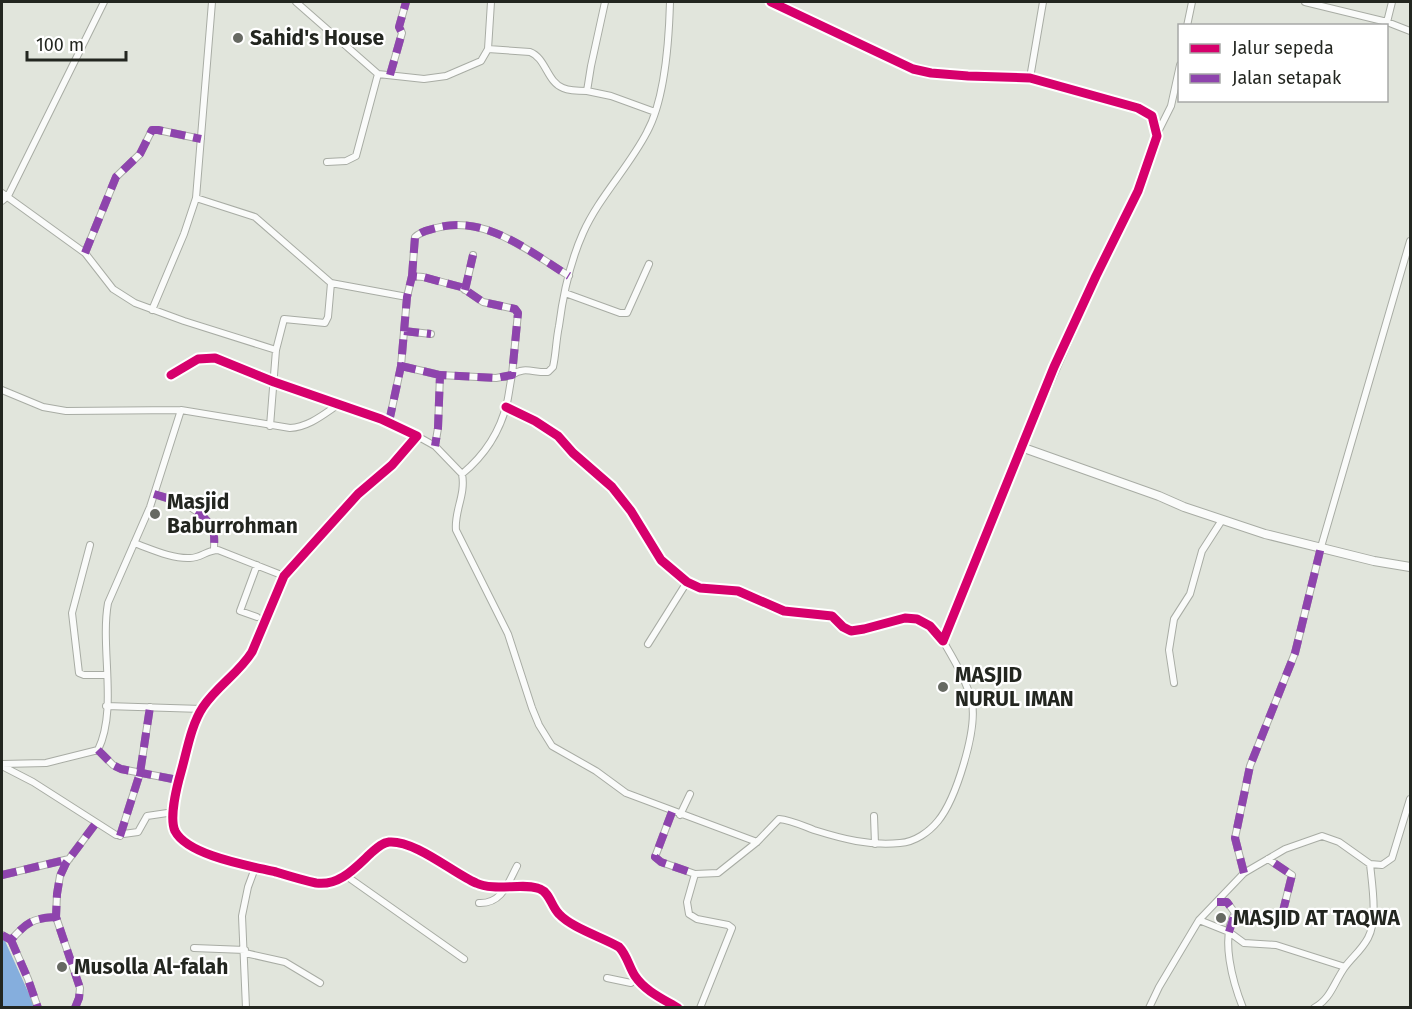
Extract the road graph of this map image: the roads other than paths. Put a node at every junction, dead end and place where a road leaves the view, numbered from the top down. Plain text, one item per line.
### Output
1 (104, 2) edge
2 (212, 2) edge
3 (296, 2) edge
4 (406, 2) edge
5 (491, 2) edge
6 (605, 2) edge
7 (670, 2) edge
8 (771, 2) edge
9 (1043, 2) edge
10 (1192, 2) edge
11 (1305, 2) edge
12 (1392, 2) edge
13 (1326, 4) edge
14 (1387, 22) junction
15 (1187, 24) edge
16 (1410, 31) edge
17 (488, 49) junction
18 (1178, 70) edge
19 (378, 74) junction
20 (390, 75) junction
21 (1030, 78) junction
22 (587, 91) junction
23 (655, 112) junction
24 (1168, 115) junction
25 (1152, 116) junction
26 (1157, 134) junction
27 (201, 139) junction
28 (327, 162) dead end
29 (4, 194) edge
30 (196, 198) junction
31 (2, 201) edge
32 (1410, 241) edge
33 (85, 253) junction
34 (473, 255) dead end
35 (650, 264) dead end
36 (412, 276) junction
37 (569, 276) junction
38 (332, 283) junction
39 (465, 290) junction
40 (565, 293) junction
41 (407, 297) junction
42 (152, 310) junction
43 (404, 332) junction
44 (431, 334) dead end
45 (276, 350) junction
46 (401, 366) junction
47 (171, 375) dead end
48 (440, 375) junction
49 (512, 375) junction
50 (274, 382) junction
51 (2, 390) edge
52 (339, 404) junction
53 (506, 407) junction
54 (181, 410) junction
55 (389, 422) junction
56 (270, 426) junction
57 (417, 436) junction
58 (435, 446) junction
59 (1021, 447) junction
60 (462, 474) junction
61 (154, 494) junction
62 (1222, 520) junction
63 (134, 543) junction
64 (90, 545) dead end
65 (1321, 547) junction
66 (214, 550) junction
67 (257, 565) junction
68 (1410, 567) edge
69 (284, 576) junction
70 (687, 582) junction
71 (257, 617) dead end
72 (944, 641) junction
73 (648, 644) dead end
74 (107, 675) junction
75 (1174, 682) dead end
76 (106, 706) junction
77 (150, 707) junction
78 (202, 709) junction
79 (98, 750) junction
80 (2, 765) edge
81 (30, 765) junction
82 (140, 773) junction
83 (25, 777) junction
84 (178, 780) junction
85 (690, 794) dead end
86 (1410, 800) edge
87 (174, 812) junction
88 (672, 812) junction
89 (680, 815) junction
90 (874, 816) dead end
91 (96, 823) junction
92 (120, 836) junction
93 (757, 842) junction
94 (875, 844) junction
95 (69, 859) junction
96 (1268, 859) junction
97 (1370, 864) junction
98 (517, 866) dead end
99 (255, 868) junction
100 (1244, 873) junction
101 (694, 874) junction
102 (2, 875) edge
103 (345, 875) junction
104 (506, 887) junction
105 (1216, 902) junction
106 (479, 903) dead end
107 (1235, 913) junction
108 (56, 917) junction
109 (1199, 920) junction
110 (1228, 932) junction
111 (2, 935) edge
112 (10, 940) junction
113 (194, 948) dead end
114 (245, 951) junction
115 (464, 958) dead end
116 (1345, 967) junction
117 (607, 978) dead end
118 (636, 978) junction
119 (320, 983) dead end
120 (38, 1008) edge
121 (75, 1008) edge
122 (246, 1008) edge
123 (678, 1008) edge
124 (700, 1008) edge
125 (1149, 1008) edge
126 (1243, 1008) edge
127 (1314, 1008) edge

1 - 29 street
2 - 27 street
3 - 19 street
4 - 20 street
5 - 17 street
6 - 22 street
7 - 23 street
8 - 21 street
9 - 21 street
10 - 15 street
11 - 13 street
12 - 14 street
13 - 14 street
14 - 16 street
17 - 20 street
17 - 22 street
18 - 24 street
19 - 20 street
19 - 28 street
21 - 25 street
22 - 23 street
23 - 37 street
24 - 25 street
24 - 26 street
25 - 26 street
26 - 59 street
27 - 30 street
27 - 33 street
29 - 31 street
29 - 33 street
30 - 38 street
30 - 42 street
32 - 65 street
33 - 42 street
34 - 39 street
35 - 40 street
36 - 37 street
36 - 39 street
36 - 41 street
37 - 40 street
38 - 41 street
38 - 45 street
39 - 49 street
40 - 49 street
41 - 43 street
42 - 45 street
43 - 44 street
43 - 46 street
45 - 50 street
46 - 48 street
46 - 55 street
47 - 50 street
48 - 49 street
48 - 58 street
49 - 53 street
50 - 52 street
50 - 56 street
51 - 54 street
52 - 55 street
52 - 56 street
53 - 60 street
53 - 70 street
54 - 56 street
54 - 61 street
55 - 57 street
57 - 58 street
57 - 69 street
58 - 60 street
59 - 62 street
59 - 72 street
60 - 88 street
61 - 63 street
61 - 66 street
62 - 65 street
62 - 75 street
63 - 66 street
63 - 74 street
64 - 74 street
65 - 68 street
65 - 100 street
66 - 67 street
67 - 69 street
67 - 71 street
69 - 78 street
70 - 72 street
70 - 73 street
72 - 94 street
74 - 76 street
76 - 77 street
76 - 79 street
77 - 78 street
77 - 82 street
78 - 84 street
79 - 81 street
79 - 82 street
80 - 81 street
80 - 83 street
81 - 83 street
82 - 84 street
82 - 92 street
83 - 91 street
84 - 87 street
85 - 89 street
86 - 97 street
87 - 92 street
87 - 99 street
88 - 89 street
88 - 101 street
89 - 93 street
90 - 94 street
91 - 92 street
91 - 95 street
93 - 94 street
93 - 101 street
95 - 102 street
95 - 108 street
96 - 97 street
96 - 100 street
96 - 107 street
97 - 116 street
98 - 104 street
99 - 103 street
99 - 114 street
100 - 105 street
101 - 124 street
103 - 104 street
103 - 115 street
104 - 106 street
104 - 118 street
105 - 107 street
105 - 109 street
107 - 110 street
108 - 112 street
108 - 121 street
109 - 110 street
109 - 125 street
110 - 116 street
110 - 126 street
111 - 112 street
112 - 120 street
113 - 114 street
114 - 119 street
114 - 122 street
116 - 127 street
117 - 118 street
118 - 123 street

